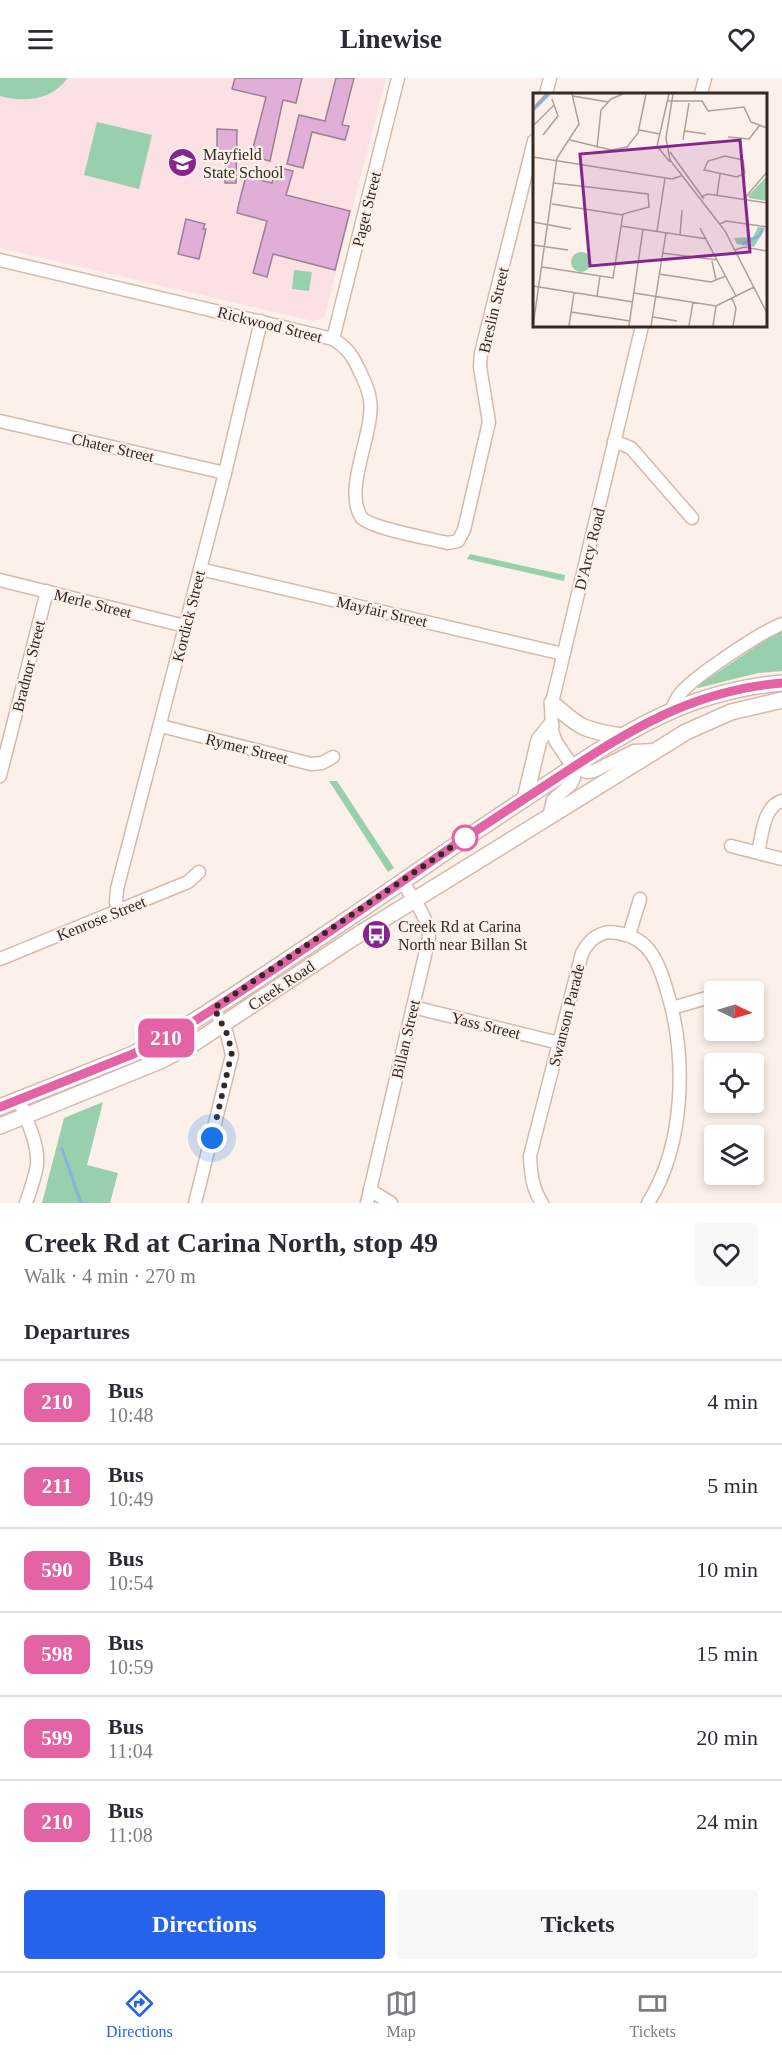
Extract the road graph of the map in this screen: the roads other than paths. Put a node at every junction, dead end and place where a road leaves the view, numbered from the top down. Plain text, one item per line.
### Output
1 (398, 78) edge
2 (550, 78) edge
3 (705, 78) edge
4 (546, 93) edge
5 (701, 93) edge
6 (533, 145) edge
7 (0, 260) edge
8 (261, 321) junction
9 (642, 327) edge
10 (333, 339) junction
11 (0, 421) edge
12 (615, 441) junction
13 (225, 473) junction
14 (692, 518) dead end
15 (448, 543) joint
16 (200, 569) junction
17 (0, 580) edge
18 (47, 591) junction
19 (782, 624) edge
20 (185, 626) junction
21 (563, 654) junction
22 (782, 683) edge
23 (782, 700) edge
24 (552, 703) junction
25 (671, 711) junction
26 (551, 725) junction
27 (161, 726) junction
28 (621, 736) junction
29 (655, 750) junction
30 (333, 757) dead end
31 (573, 767) junction
32 (0, 776) edge
33 (525, 799) junction
34 (782, 801) edge
35 (549, 817) junction
36 (732, 846) dead end
37 (758, 852) junction
38 (782, 859) edge
39 (199, 873) dead end
40 (402, 882) junction
41 (640, 899) dead end
42 (414, 900) junction
43 (119, 911) junction
44 (629, 935) junction
45 (0, 958) edge
46 (704, 999) edge
47 (214, 1008) junction
48 (412, 1008) junction
49 (672, 1008) junction
50 (222, 1024) junction
51 (559, 1043) junction
52 (19, 1100) junction
53 (0, 1107) edge
54 (25, 1116) junction
55 (0, 1126) edge
56 (370, 1190) junction
57 (26, 1203) edge
58 (195, 1203) edge
59 (367, 1203) edge
60 (391, 1203) edge
61 (542, 1203) edge
62 (648, 1203) edge

1 - 10 street, Paget Street
2 - 4 street
3 - 5 street
6 - 15 street, Breslin Street
7 - 8 street, Rickwood Street
8 - 10 street, Rickwood Street
8 - 13 street, Kordick Street
9 - 12 street, D'Arcy Road
10 - 15 street, Rickwood Street
11 - 13 street, Chater Street
12 - 14 street
12 - 21 street, D'Arcy Road
13 - 16 street, Kordick Street
16 - 20 street, Kordick Street
16 - 21 street, Mayfair Street
17 - 18 street, Merle Street
18 - 20 street, Merle Street
18 - 32 street, Bradnor Street
19 - 25 street, Creek Road
20 - 27 street, Kordick Street
21 - 24 street, D'Arcy Road
22 - 25 main road, Creek Road
23 - 29 main road, Creek Road
24 - 26 street, D'Arcy Road
24 - 28 main road
25 - 28 main road, Creek Road
26 - 31 street, D'Arcy Road
26 - 33 main road
27 - 30 street, Rymer Street
27 - 43 street, Kordick Street
28 - 31 main road, Creek Road
29 - 31 street, Creek Road
29 - 35 main road, Creek Road
31 - 33 main road, Creek Road
31 - 35 street
33 - 40 main road, Creek Road
34 - 37 street
35 - 42 main road, Creek Road
36 - 37 street
37 - 38 street
39 - 43 street, Kenrose Street
40 - 42 street, Billan Street
40 - 47 main road, Creek Road
41 - 44 street
42 - 48 street, Billan Street
42 - 50 main road, Creek Road
43 - 45 street, Kenrose Street
44 - 49 street
44 - 51 street, Swanson Parade
46 - 49 street
47 - 50 street
47 - 52 main road, Creek Road
48 - 51 street, Yass Street
48 - 56 street, Billan Street
49 - 62 street
50 - 54 main road, Creek Road
50 - 58 street
51 - 61 street, Swanson Parade
52 - 53 main road, Creek Road
52 - 54 street
54 - 55 main road, Creek Road
54 - 57 street
56 - 59 street, Billan Street
56 - 60 street

